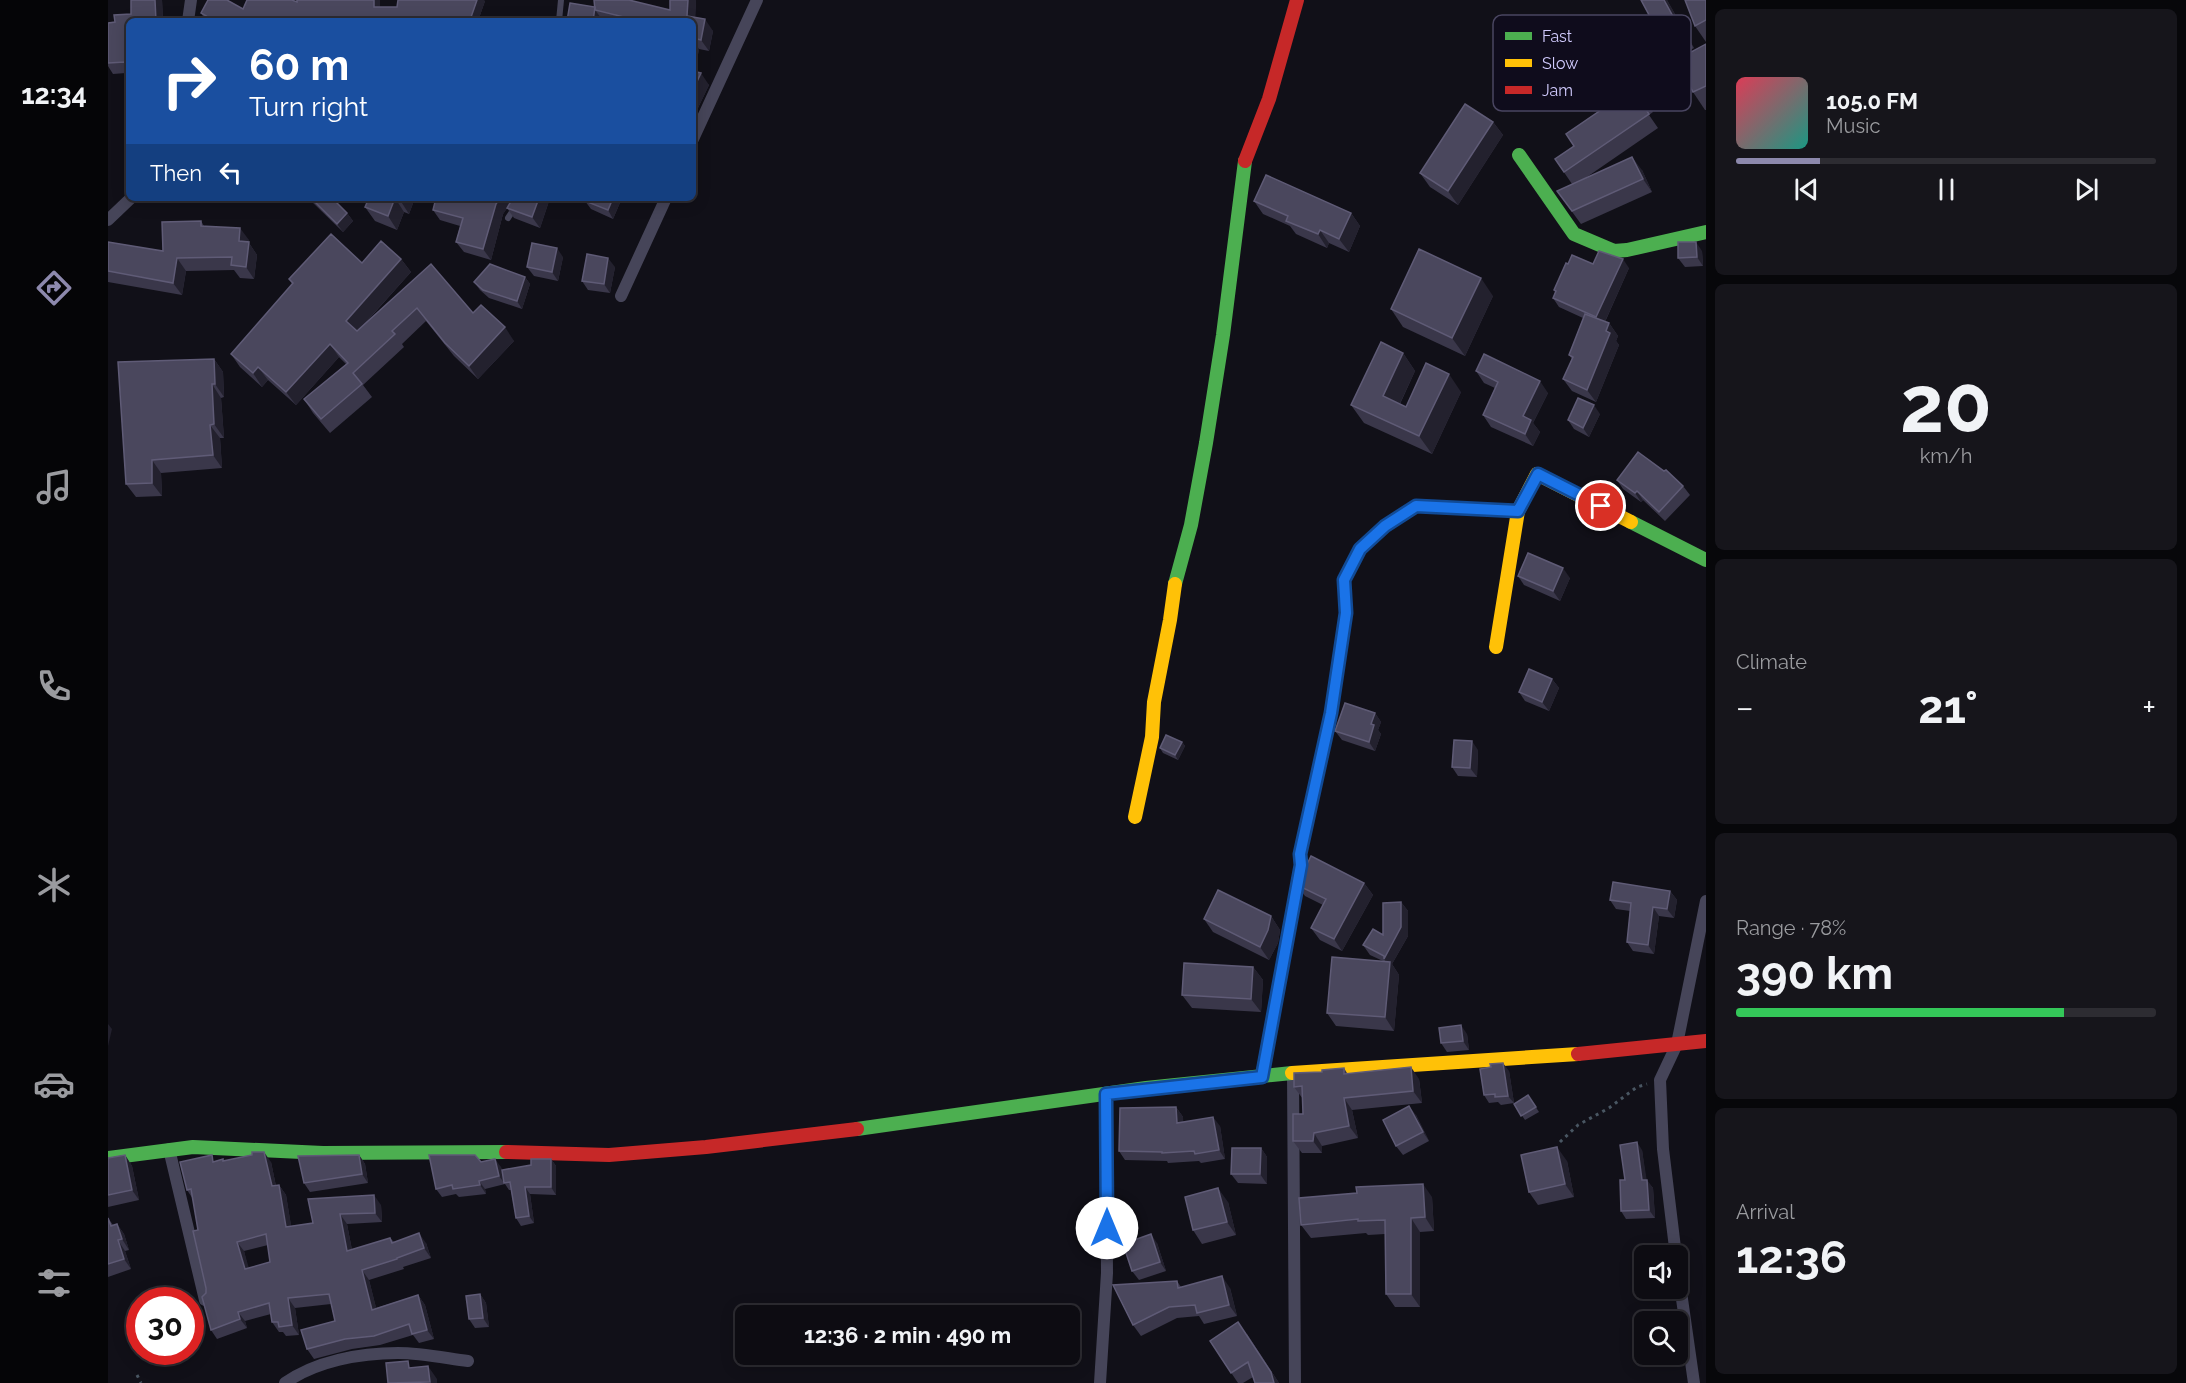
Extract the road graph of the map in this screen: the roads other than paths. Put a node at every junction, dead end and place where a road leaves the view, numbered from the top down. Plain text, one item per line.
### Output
1 (191, 0) edge
2 (561, 0) edge
3 (757, 0) edge
4 (1297, 0) edge
5 (188, 18) edge
6 (559, 18) edge
7 (696, 132) edge
8 (1519, 155) dead end
9 (128, 201) edge
10 (518, 201) edge
11 (665, 201) edge
12 (508, 218) edge
13 (108, 220) edge
14 (1706, 232) edge
15 (621, 296) dead end
16 (1518, 511) junction
17 (1706, 560) edge
18 (1496, 647) dead end
19 (1135, 817) dead end
20 (1706, 901) edge
21 (1706, 1041) edge
22 (1677, 1044) junction
23 (1293, 1073) junction
24 (1262, 1077) junction
25 (1106, 1094) junction
26 (170, 1149) junction
27 (108, 1158) edge
28 (1675, 1245) edge
29 (1682, 1299) edge
30 (205, 1300) edge
31 (468, 1361) dead end
32 (285, 1383) edge
33 (1100, 1383) edge
34 (1295, 1383) edge
35 (1694, 1383) edge

1 - 5 street
2 - 6 lane
3 - 7 street
4 - 19 street
8 - 14 street
9 - 13 street
10 - 12 lane
11 - 15 street
16 - 17 street
16 - 18 street
16 - 24 street
20 - 22 street
21 - 22 street
22 - 23 street
22 - 28 street
23 - 24 street
23 - 34 street
24 - 25 street
25 - 26 street
25 - 33 street
26 - 27 street
26 - 30 street
29 - 35 street
31 - 32 street

